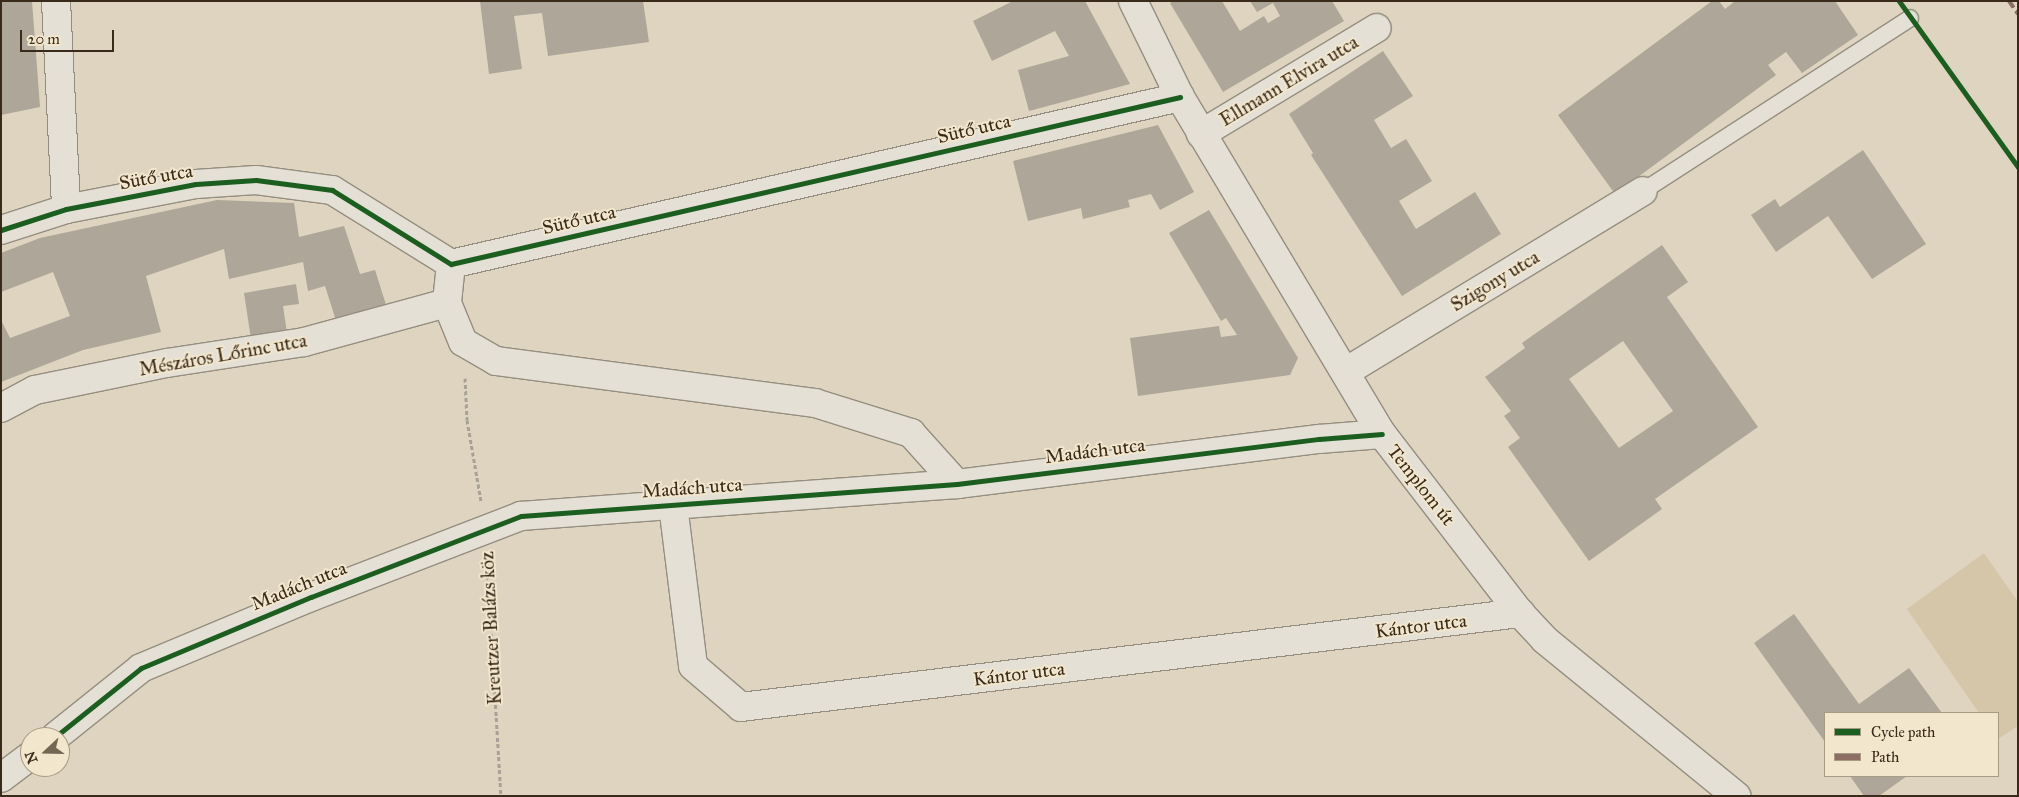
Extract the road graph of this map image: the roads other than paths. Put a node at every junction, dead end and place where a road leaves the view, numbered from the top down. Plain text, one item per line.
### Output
1 (56, 1) edge
2 (1133, 1) edge
3 (1910, 18) dead end
4 (1377, 28) dead end
5 (1180, 97) junction
6 (1202, 134) junction
7 (1643, 191) joint
8 (66, 209) junction
9 (1, 230) edge
10 (451, 264) junction
11 (447, 303) junction
12 (1347, 371) junction
13 (1, 408) edge
14 (1382, 434) junction
15 (957, 484) junction
16 (673, 505) junction
17 (1520, 614) junction
18 (67, 727) edge
19 (20, 764) edge
20 (1, 778) edge
21 (1736, 796) edge

1 - 8 street
2 - 5 street, Templom út
3 - 7 lane
4 - 6 street, Ellmann Elvira utca
5 - 6 street, Templom út
5 - 10 street, Sütő utca
6 - 12 street, Templom út
7 - 12 street, Szigony utca
8 - 9 street, Sütő utca
8 - 10 street, Sütő utca
10 - 11 street
11 - 13 street, Mészáros Lőrinc utca
11 - 15 street
12 - 14 street, Templom út
14 - 15 street, Madách utca
14 - 17 street, Templom út
15 - 16 street, Madách utca
16 - 17 street, Kántor utca
16 - 18 street, Madách utca
17 - 21 street, Templom út
19 - 20 street

